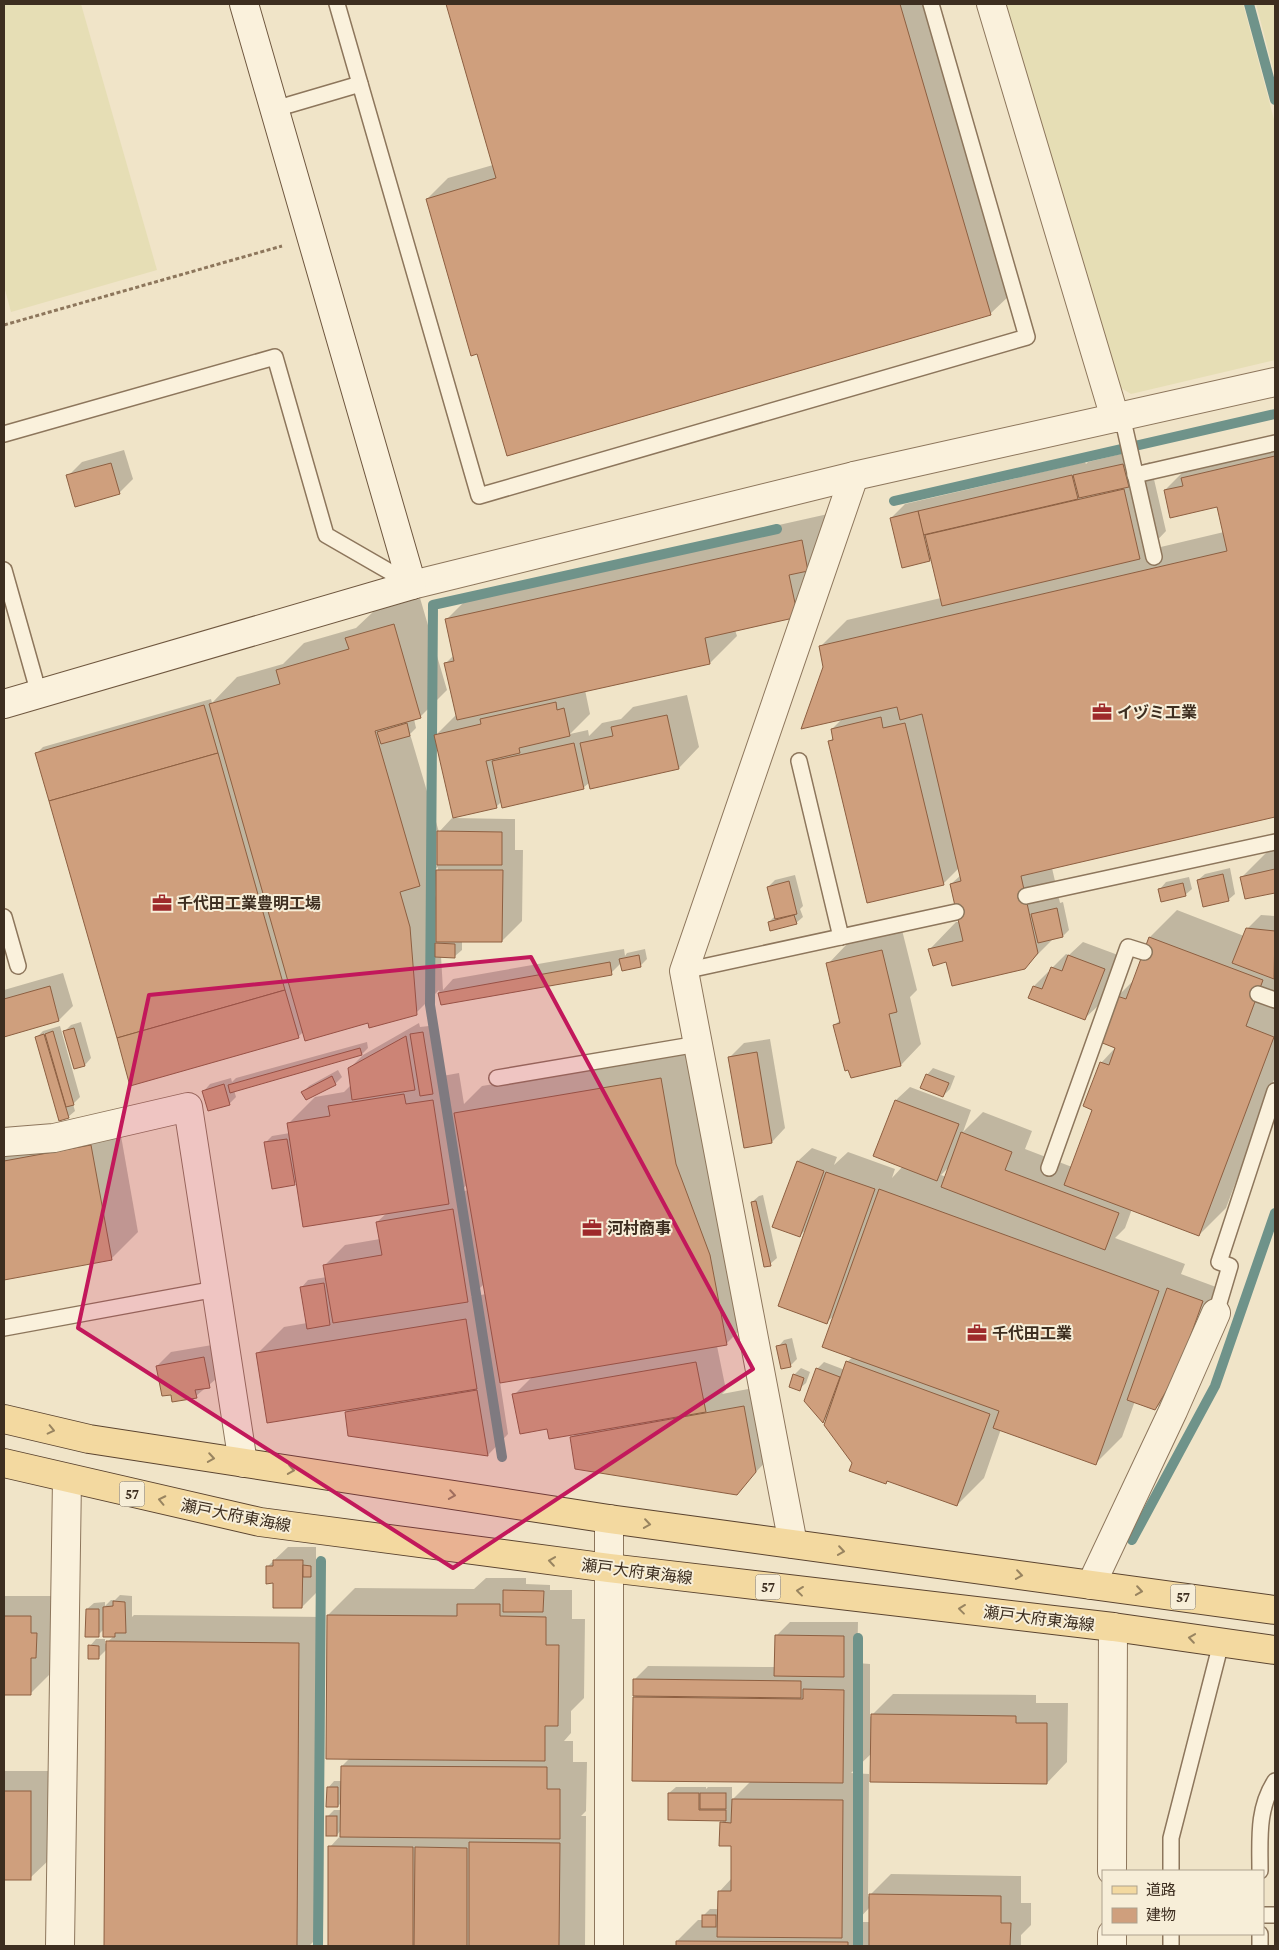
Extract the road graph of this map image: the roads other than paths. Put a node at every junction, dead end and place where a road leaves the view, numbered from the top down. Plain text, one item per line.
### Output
1 (244, 4) edge
2 (337, 4) edge
3 (931, 4) edge
4 (991, 4) edge
5 (360, 84) junction
6 (275, 109) junction
7 (1275, 382) edge
8 (1121, 423) junction
9 (4, 434) edge
10 (1275, 443) edge
11 (1135, 475) junction
12 (854, 476) junction
13 (1154, 557) dead end
14 (4, 570) edge
15 (412, 585) junction
16 (39, 694) junction
17 (4, 704) edge
18 (799, 761) dead end
19 (1275, 842) edge
20 (1026, 896) dead end
21 (956, 912) dead end
22 (4, 917) edge
23 (841, 937) junction
24 (1144, 952) dead end
25 (18, 966) dead end
26 (684, 971) junction
27 (1258, 994) dead end
28 (1275, 1000) edge
29 (698, 1044) junction
30 (497, 1078) dead end
31 (1275, 1090) edge
32 (4, 1142) edge
33 (1049, 1168) dead end
34 (216, 1289) junction
35 (1216, 1313) joint
36 (4, 1328) edge
37 (4, 1419) edge
38 (4, 1463) edge
39 (243, 1463) junction
40 (67, 1479) junction
41 (609, 1519) junction
42 (793, 1544) junction
43 (609, 1568) junction
44 (1091, 1585) junction
45 (1275, 1610) edge
46 (1113, 1627) junction
47 (1221, 1642) junction
48 (1275, 1650) edge
49 (1275, 1781) edge
50 (1112, 1870) edge
51 (1171, 1870) edge
52 (1260, 1870) edge
53 (60, 1946) edge
54 (609, 1946) edge

1 - 6 street
2 - 5 lane
3 - 5 lane
4 - 8 street
5 - 6 lane
6 - 15 street
7 - 8 street
8 - 11 lane
8 - 12 street
9 - 15 lane
10 - 11 lane
11 - 13 lane
12 - 15 street
12 - 26 street
14 - 16 lane
15 - 16 street
16 - 17 street
18 - 23 lane
19 - 20 lane
21 - 23 lane
22 - 25 lane
23 - 26 lane
24 - 33 lane
26 - 29 street
27 - 28 lane
29 - 30 lane
29 - 42 street
31 - 35 lane
32 - 34 street
34 - 36 lane
34 - 39 street
35 - 44 street
37 -> 39 main road, 57
38 - 40 main road, 瀬戸大府東海線 / 57
39 -> 41 main road, 57
43 -> 40 main road, 瀬戸大府東海線 / 57
40 - 53 street
41 -> 42 main road, 57
41 - 43 street
42 -> 44 main road, 57
46 -> 43 main road, 瀬戸大府東海線 / 57
43 - 54 street
44 -> 45 main road, 57
47 -> 46 main road, 瀬戸大府東海線 / 57
46 - 50 street
47 - 48 main road, 瀬戸大府東海線 / 57
47 - 51 lane
49 - 52 lane

